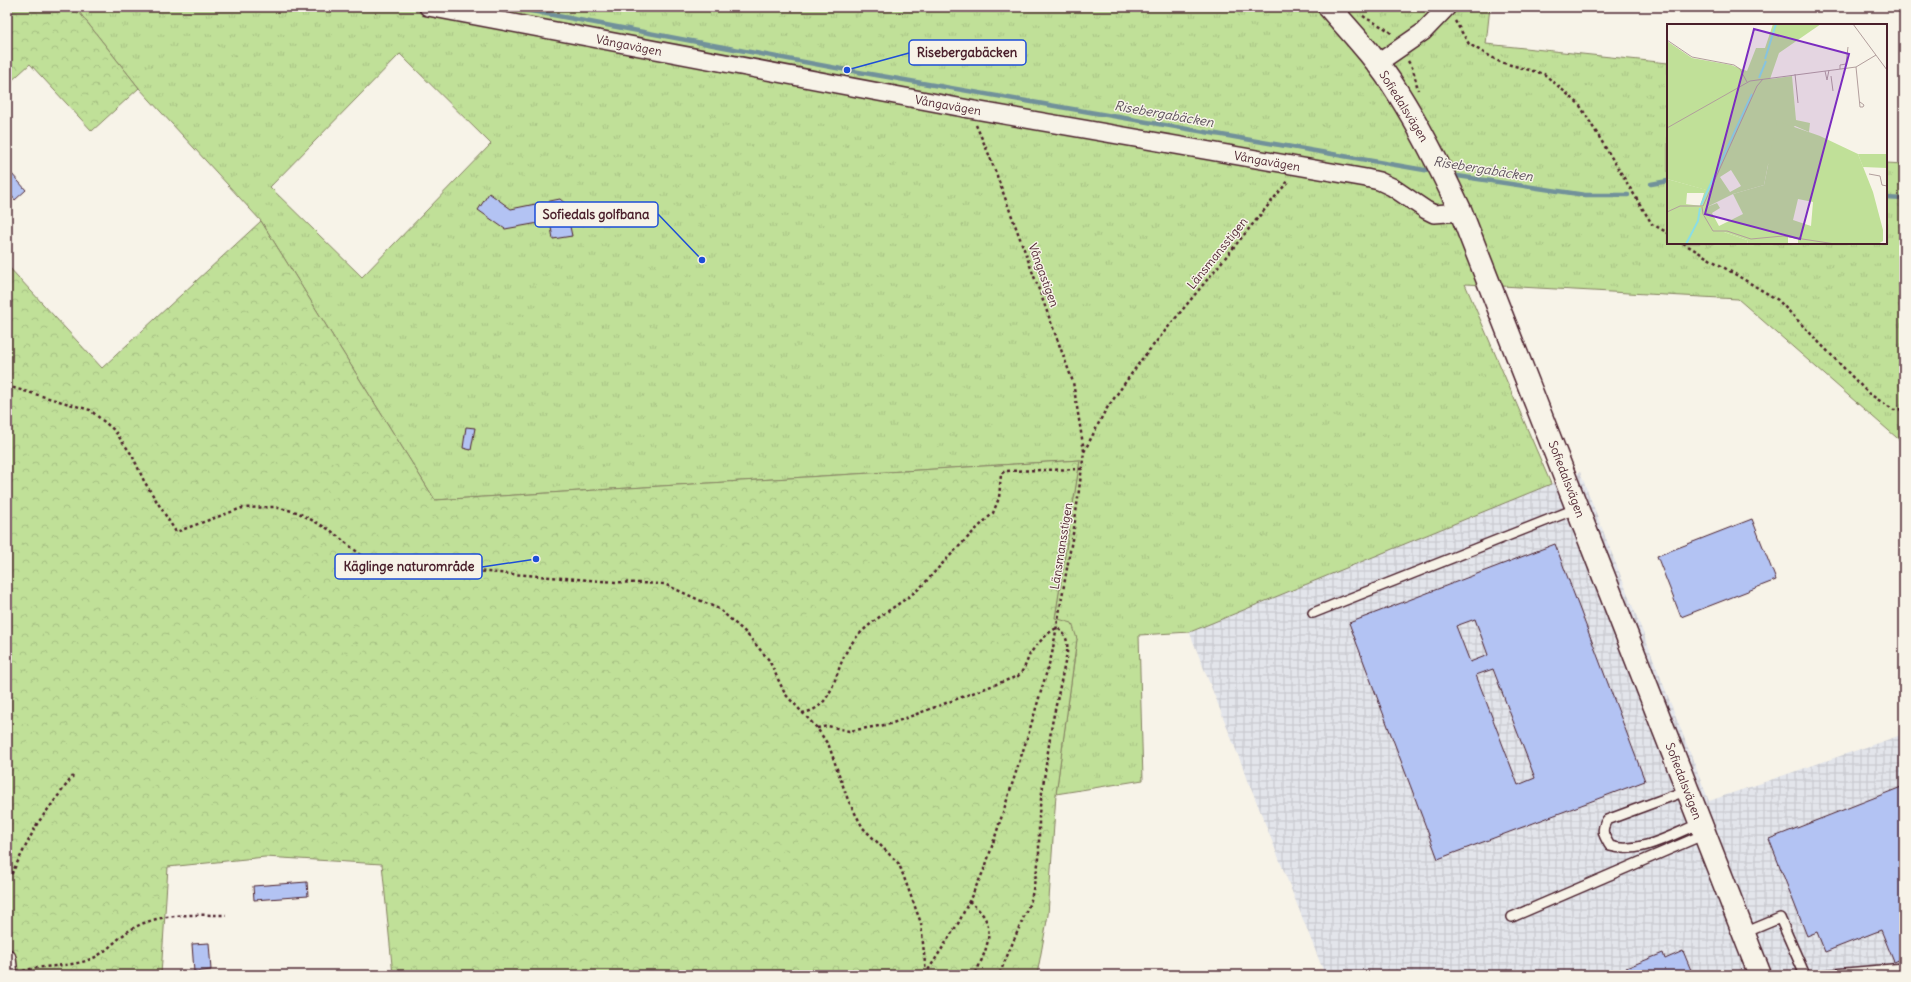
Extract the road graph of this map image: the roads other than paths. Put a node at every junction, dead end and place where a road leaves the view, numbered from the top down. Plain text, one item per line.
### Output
1 (428, 7) edge
2 (1329, 7) edge
3 (1447, 7) edge
4 (1378, 63) junction
5 (1458, 207) junction
6 (1578, 508) junction
7 (1313, 613) dead end
8 (1688, 790) junction
9 (1703, 829) junction
10 (1512, 917) dead end
11 (1744, 933) junction
12 (7, 958) edge
13 (1904, 968) edge
14 (9, 975) edge
15 (1760, 975) edge
16 (1805, 975) edge
17 (1822, 975) edge

1 - 5 street, Vångavägen
2 - 4 main road, Sofiedalsvägen
3 - 4 street
4 - 5 main road, Sofiedalsvägen
5 - 6 main road, Sofiedalsvägen
6 - 7 lane
6 - 8 main road, Sofiedalsvägen
8 - 9 main road, Sofiedalsvägen
8 - 9 lane
9 - 10 lane
9 - 11 main road, Sofiedalsvägen
11 - 15 main road, Sofiedalsvägen
11 - 16 lane
12 - 14 street
13 - 17 lane

